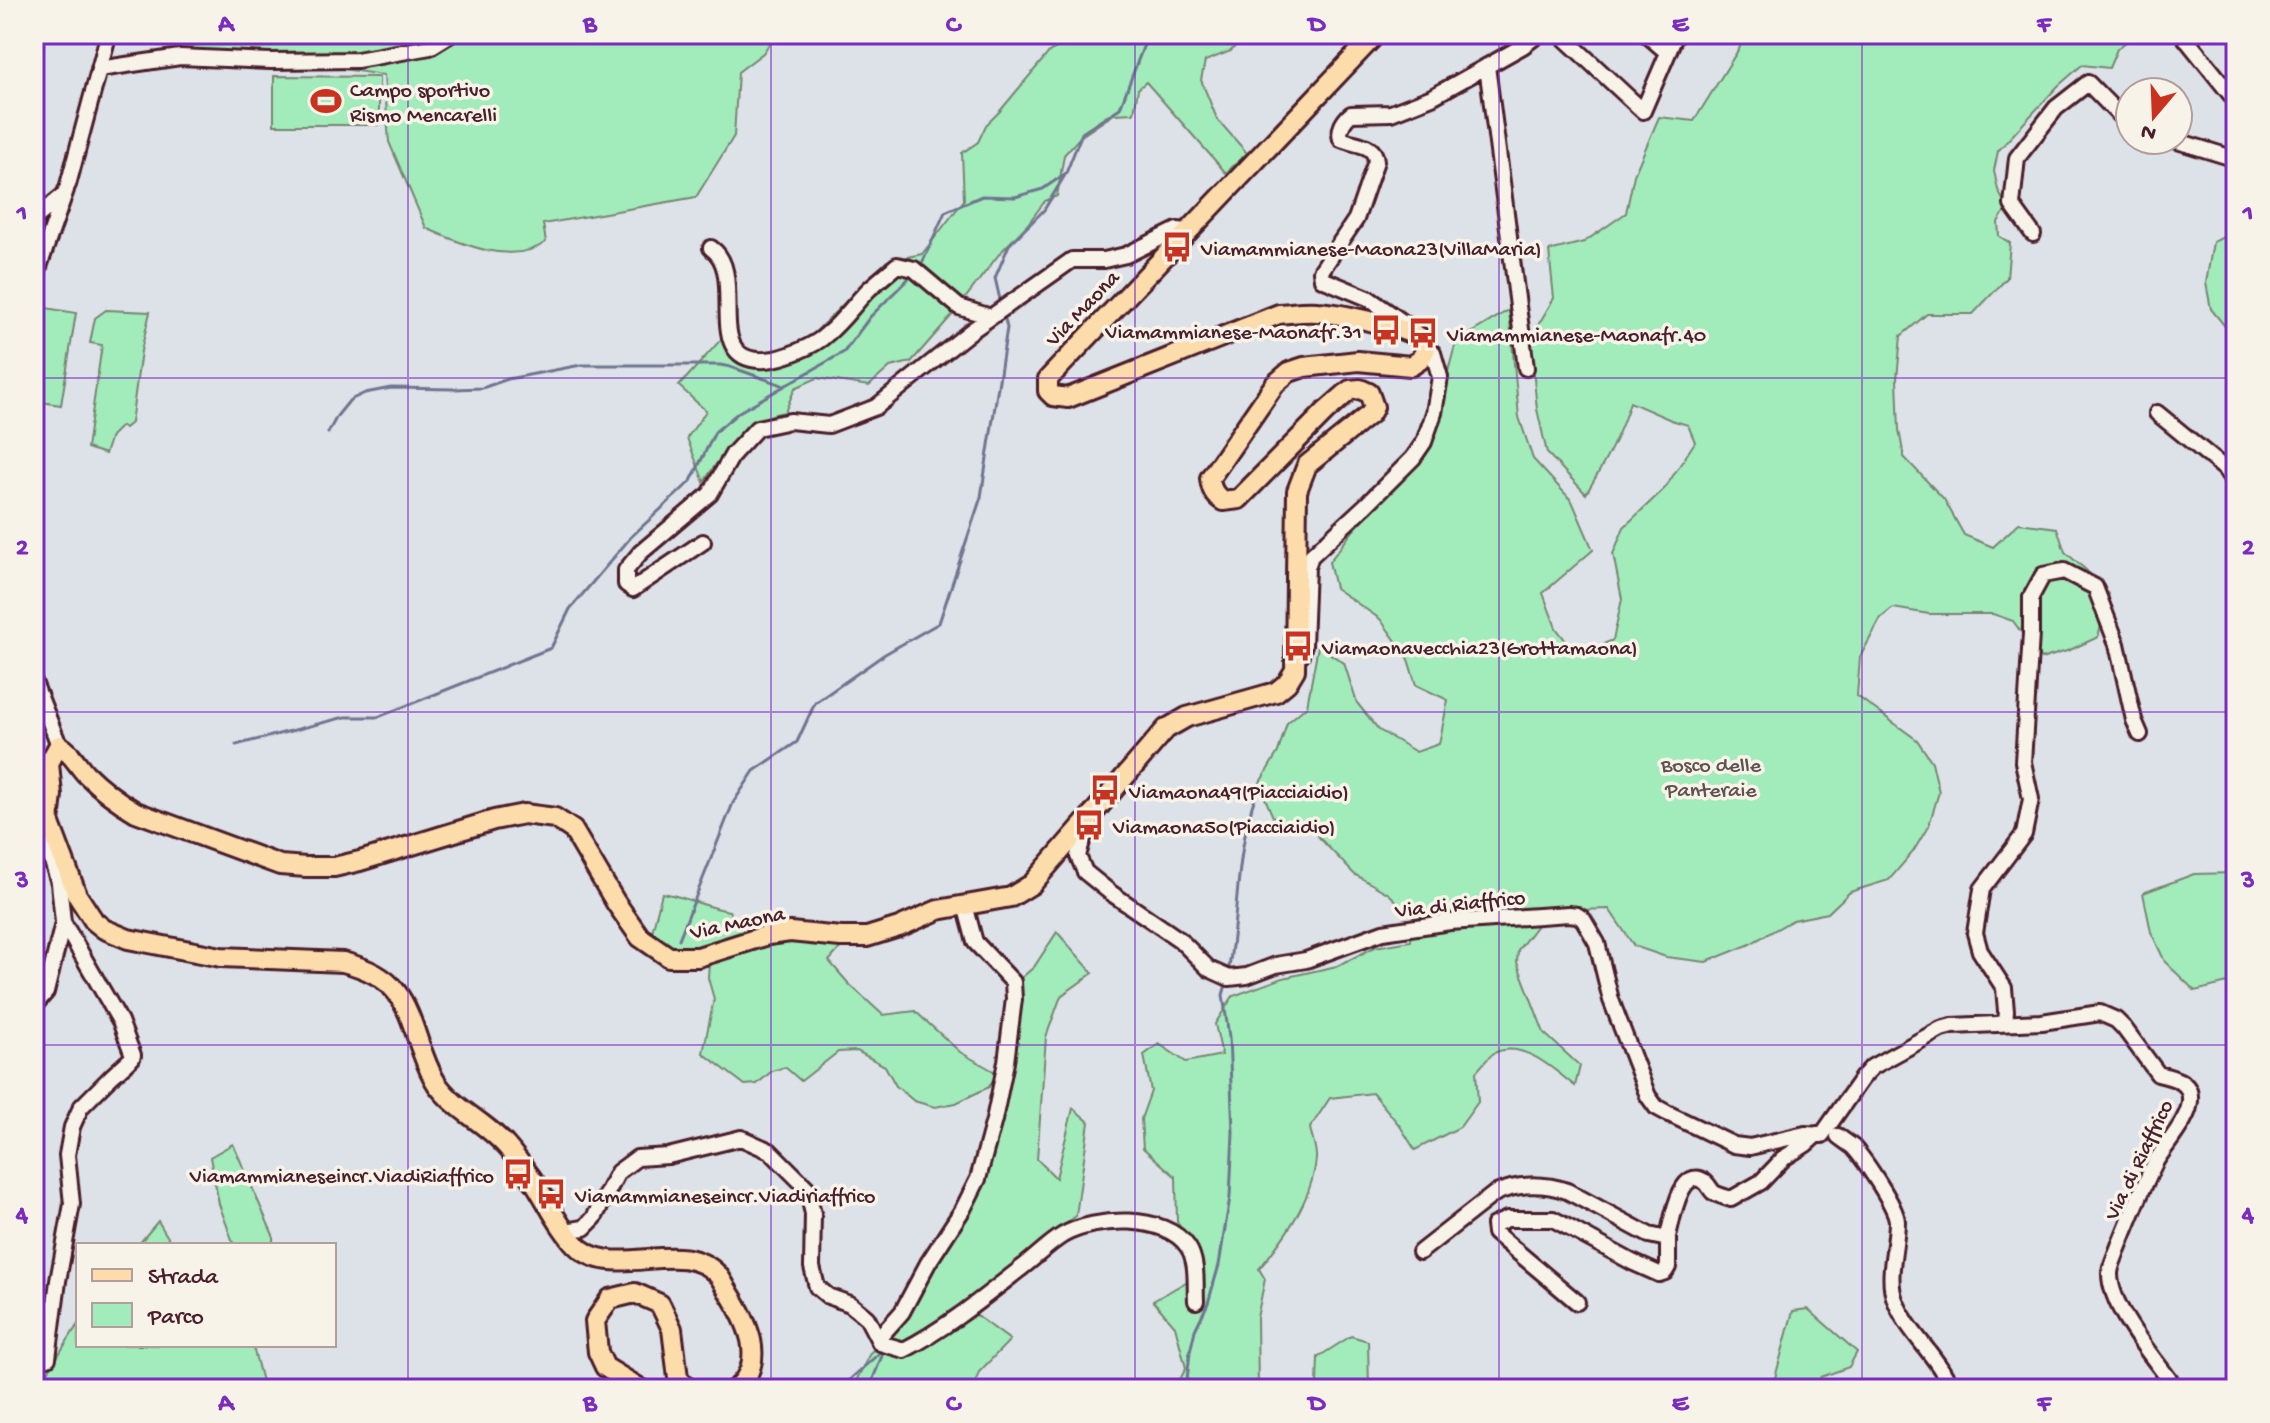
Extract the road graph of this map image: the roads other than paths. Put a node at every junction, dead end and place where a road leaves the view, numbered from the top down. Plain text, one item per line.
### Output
1 (35, 34) edge
2 (106, 34) edge
3 (451, 34) edge
4 (1376, 34) edge
5 (1539, 34) edge
6 (1560, 34) edge
7 (1646, 34) edge
8 (1676, 34) edge
9 (2182, 34) edge
10 (34, 48) edge
11 (1668, 53) junction
12 (1487, 66) junction
13 (99, 69) junction
14 (2236, 101) edge
15 (2114, 110) edge
16 (2194, 146) edge
17 (2236, 159) edge
18 (66, 190) junction
19 (34, 219) edge
20 (1187, 231) junction
21 (2033, 234) dead end
22 (711, 248) dead end
23 (34, 281) edge
24 (991, 317) junction
25 (1405, 330) junction
26 (1426, 349) junction
27 (1526, 368) dead end
28 (2157, 413) dead end
29 (2236, 484) edge
30 (703, 542) dead end
31 (1295, 670) junction
32 (34, 685) edge
33 (2140, 734) dead end
34 (59, 745) junction
35 (49, 769) junction
36 (34, 785) edge
37 (1102, 805) junction
38 (49, 821) junction
39 (965, 905) junction
40 (63, 922) junction
41 (34, 1006) edge
42 (2005, 1024) junction
43 (1832, 1136) junction
44 (565, 1231) junction
45 (1668, 1236) junction
46 (1420, 1252) dead end
47 (1196, 1301) dead end
48 (1577, 1302) dead end
49 (878, 1339) junction
50 (48, 1358) dead end
51 (641, 1389) edge
52 (688, 1389) edge
53 (736, 1389) edge
54 (1951, 1389) edge
55 (2176, 1389) edge

1 - 10 street
2 - 13 street
3 - 13 street
4 - 20 main road, Via Maona
5 - 12 street
6 - 11 street
7 - 11 street
8 - 11 street
9 - 14 street
12 - 25 street
12 - 27 street
13 - 18 street
15 - 21 street
16 - 17 street
18 - 19 street
18 - 23 street
20 - 24 street
20 - 25 main road, Via Maona
22 - 24 street
24 - 30 street
25 - 26 main road
26 - 31 street
26 - 31 main road
28 - 29 street
31 - 37 main road, Via Maona
32 - 34 street
33 - 42 street
34 - 35 main road
34 - 39 main road, Via Maona
35 - 36 street
35 - 38 main road
37 - 39 main road, Via Maona
37 - 43 street, Via di Riaffrico
38 - 40 street
38 - 44 main road
39 - 49 street
40 - 41 street
40 - 50 street
42 - 43 street, Via di Riaffrico
42 - 55 street, Via di Riaffrico
43 - 45 street, Via di Riaffrico
43 - 54 street
44 - 49 street
44 - 53 main road
45 - 46 street
45 - 48 street
47 - 49 street
51 - 52 main road

